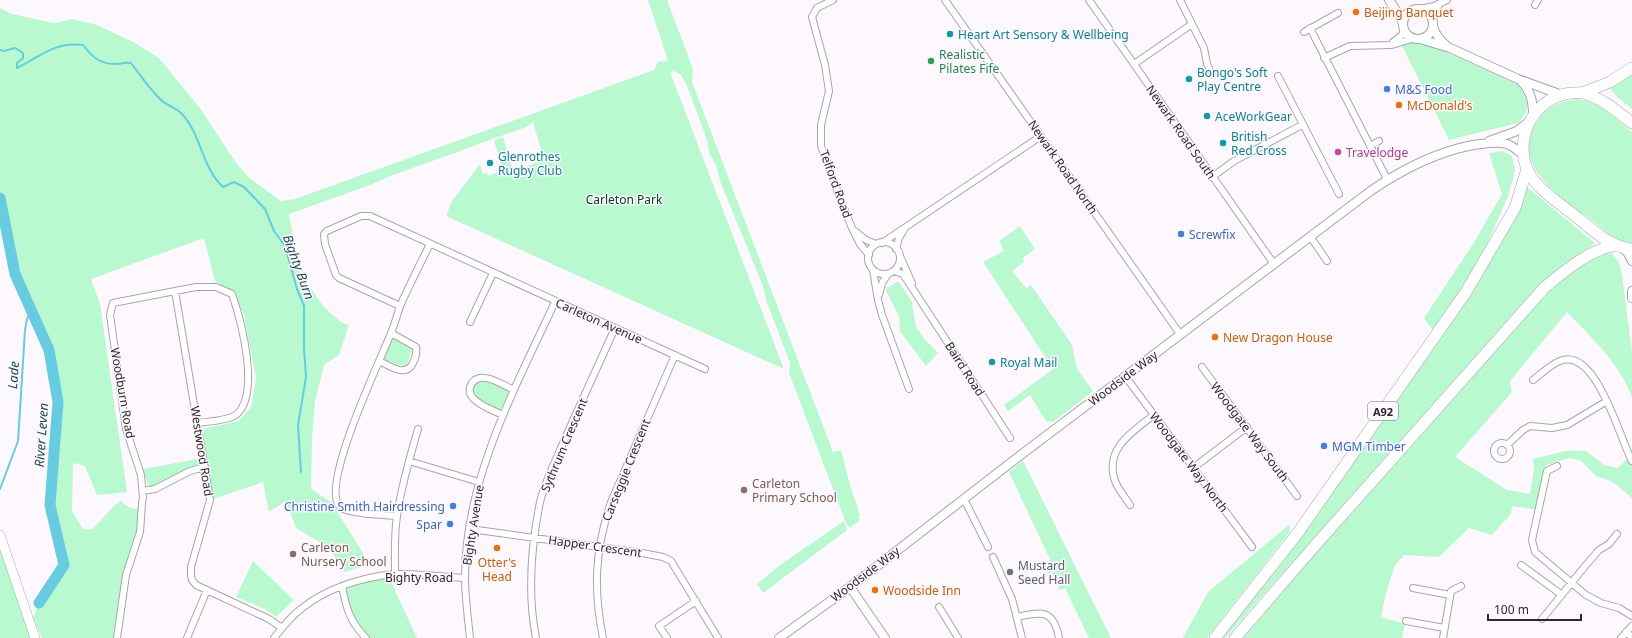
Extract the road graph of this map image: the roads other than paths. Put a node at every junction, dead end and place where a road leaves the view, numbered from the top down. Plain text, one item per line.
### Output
1 (833, 0) edge
2 (945, 0) edge
3 (1089, 0) edge
4 (1180, 0) edge
5 (1390, 0) edge
6 (1447, 0) edge
7 (1440, 4) junction
8 (1420, 9) junction
9 (1410, 11) junction
10 (1338, 13) dead end
11 (1433, 23) junction
12 (1192, 24) junction
13 (1404, 26) junction
14 (1310, 28) junction
15 (1304, 32) dead end
16 (1417, 39) junction
17 (1386, 45) junction
18 (1450, 48) junction
19 (1324, 58) junction
20 (1134, 64) junction
21 (1632, 68) edge
22 (1212, 74) dead end
23 (1278, 76) dead end
24 (1518, 79) junction
25 (1582, 93) junction
26 (1562, 95) junction
27 (1531, 118) junction
28 (1632, 123) edge
29 (1302, 125) junction
30 (1042, 136) junction
31 (1379, 141) dead end
32 (1481, 144) junction
33 (1370, 146) junction
34 (1523, 155) junction
35 (1527, 169) junction
36 (1212, 177) junction
37 (1388, 179) junction
38 (1339, 194) dead end
39 (852, 228) junction
40 (906, 228) junction
41 (1310, 236) junction
42 (430, 244) junction
43 (879, 244) junction
44 (1623, 247) edge
45 (896, 249) junction
46 (869, 255) junction
47 (900, 255) junction
48 (1327, 261) dead end
49 (1632, 261) edge
50 (1274, 264) junction
51 (873, 270) junction
52 (891, 272) junction
53 (493, 273) junction
54 (175, 290) junction
55 (1632, 291) edge
56 (1632, 298) edge
57 (878, 300) junction
58 (920, 300) junction
59 (555, 302) junction
60 (400, 306) junction
61 (470, 322) dead end
62 (615, 328) junction
63 (391, 333) junction
64 (1180, 334) junction
65 (674, 355) junction
66 (378, 361) junction
67 (1202, 367) dead end
68 (705, 369) dead end
69 (1125, 376) junction
70 (1533, 380) dead end
71 (909, 389) dead end
72 (514, 390) junction
73 (1607, 401) junction
74 (503, 415) junction
75 (1154, 415) junction
76 (197, 423) junction
77 (1247, 427) junction
78 (418, 429) dead end
79 (1010, 438) dead end
80 (1507, 445) dead end
81 (409, 461) junction
82 (1632, 461) edge
83 (1557, 466) dead end
84 (205, 467) junction
85 (1193, 468) junction
86 (479, 482) junction
87 (143, 490) junction
88 (1297, 496) dead end
89 (964, 499) junction
90 (1130, 505) dead end
91 (397, 516) junction
92 (470, 529) junction
93 (1617, 534) dead end
94 (0, 535) edge
95 (535, 538) junction
96 (599, 547) junction
97 (988, 547) dead end
98 (1252, 547) dead end
99 (993, 557) dead end
100 (1521, 565) dead end
101 (395, 574) junction
102 (465, 578) junction
103 (1571, 584) junction
104 (342, 586) junction
105 (1461, 586) dead end
106 (850, 587) junction
107 (1413, 588) dead end
108 (207, 590) junction
109 (1450, 595) junction
110 (1562, 595) junction
111 (696, 601) junction
112 (939, 607) dead end
113 (1632, 616) edge
114 (1018, 617) junction
115 (1542, 619) dead end
116 (1406, 621) dead end
117 (1632, 626) edge
118 (282, 628) junction
119 (1444, 628) junction
120 (1626, 632) junction
121 (1632, 637) edge
122 (35, 638) edge
123 (117, 638) edge
124 (187, 638) edge
125 (274, 638) edge
126 (366, 638) edge
127 (470, 638) edge
128 (536, 638) edge
129 (602, 638) edge
130 (667, 638) edge
131 (718, 638) edge
132 (779, 638) edge
133 (885, 638) edge
134 (958, 638) edge
135 (1022, 638) edge
136 (1059, 638) edge
137 (1215, 638) edge
138 (1235, 638) edge
139 (1443, 638) edge
140 (1621, 638) edge

1 - 39 street, Telford Road
2 - 30 street, Newark Road North
3 - 20 street, Newark Road South
4 - 12 street
5 - 9 street
5 - 13 street
6 - 7 street
7 - 8 street
7 - 11 street
8 - 9 street
8 - 11 street
9 - 13 street
10 - 14 street
11 - 16 street
11 - 18 street
12 - 20 street
12 - 22 street
13 - 16 street
13 - 17 street
14 - 15 street
14 - 19 street
16 - 17 street
16 - 18 street
17 - 19 street
18 - 24 street
19 - 33 street
20 - 36 street, Newark Road South
21 - 25 highway
23 - 29 street
24 - 26 street
24 - 27 street
25 - 26 highway
25 - 28 highway
26 - 27 highway
27 - 32 street, Woodside Way
27 - 34 highway
29 - 36 street
29 - 38 street
30 - 40 street
30 - 64 street, Newark Road North
31 - 33 street
32 - 34 street, Woodside Way
32 - 37 street, Woodside Way
33 - 37 street
34 - 35 highway
35 - 44 highway
35 - 137 highway, A92
36 - 50 street, Newark Road South
37 - 41 street, Woodside Way
39 - 43 street, Telford Road
39 - 46 street, Telford Road
40 - 43 street
40 - 45 street
41 - 48 street
41 - 50 street, Woodside Way
42 - 53 street, Carleton Avenue
42 - 60 street
42 - 60 street, Carleton Avenue
43 - 45 street
43 - 46 street
44 - 49 street
44 - 138 highway
45 - 47 street
46 - 51 street
47 - 52 street
47 - 58 street, Baird Road
50 - 64 street, Woodside Way
51 - 52 street
51 - 57 street
52 - 57 street
52 - 58 street, Baird Road
53 - 59 street, Carleton Avenue
53 - 61 street
54 - 76 street, Westwood Road
54 - 76 street
54 - 87 street, Woodburn Road
55 - 56 street
57 - 71 street
58 - 79 street, Baird Road
59 - 62 street, Carleton Avenue
59 - 72 street, Bighty Avenue
60 - 63 street
62 - 65 street, Carleton Avenue
62 - 95 street, Sythrum Crescent
63 - 66 street
63 - 66 street
64 - 69 street, Woodside Way
65 - 68 street, Carleton Avenue
65 - 96 street, Carseggie Crescent
66 - 91 street
67 - 77 street, Woodgate Way South
69 - 75 street, Woodgate Way North
69 - 89 street, Woodside Way
70 - 73 street
72 - 74 street, Bighty Avenue
72 - 74 street
73 - 80 street
73 - 82 street
74 - 86 street, Bighty Avenue
75 - 85 street, Woodgate Way North
75 - 90 street
76 - 84 street, Westwood Road
77 - 85 street
77 - 88 street, Woodgate Way South
78 - 81 street
81 - 86 street
81 - 91 street
83 - 103 street
84 - 87 street
84 - 108 street, Westwood Road
85 - 98 street, Woodgate Way North
86 - 92 street, Bighty Avenue
87 - 123 street, Woodburn Road
89 - 97 street
89 - 106 street, Woodside Way
91 - 101 street
92 - 95 street, Happer Crescent
92 - 102 street, Bighty Avenue
93 - 103 street
94 - 122 main road
95 - 96 street, Happer Crescent
95 - 128 street, Sythrum Crescent
96 - 111 street, Happer Crescent
96 - 129 street, Carseggie Crescent
99 - 114 street
100 - 110 street
101 - 102 street, Bighty Road
101 - 104 street, Bighty Road
102 - 127 street, Bighty Avenue
103 - 110 street
103 - 113 street
104 - 118 street, Bighty Road
104 - 126 street
105 - 109 street
106 - 132 street, Woodside Way
106 - 133 street
107 - 109 street
108 - 118 street, Westwood Road
108 - 124 street
109 - 119 street
110 - 115 street
111 - 130 street
111 - 131 street, Happer Crescent
112 - 134 street
114 - 135 street
114 - 136 street
116 - 119 street
117 - 120 street
118 - 125 street, Bighty Road
119 - 139 street
120 - 121 street
120 - 140 street

